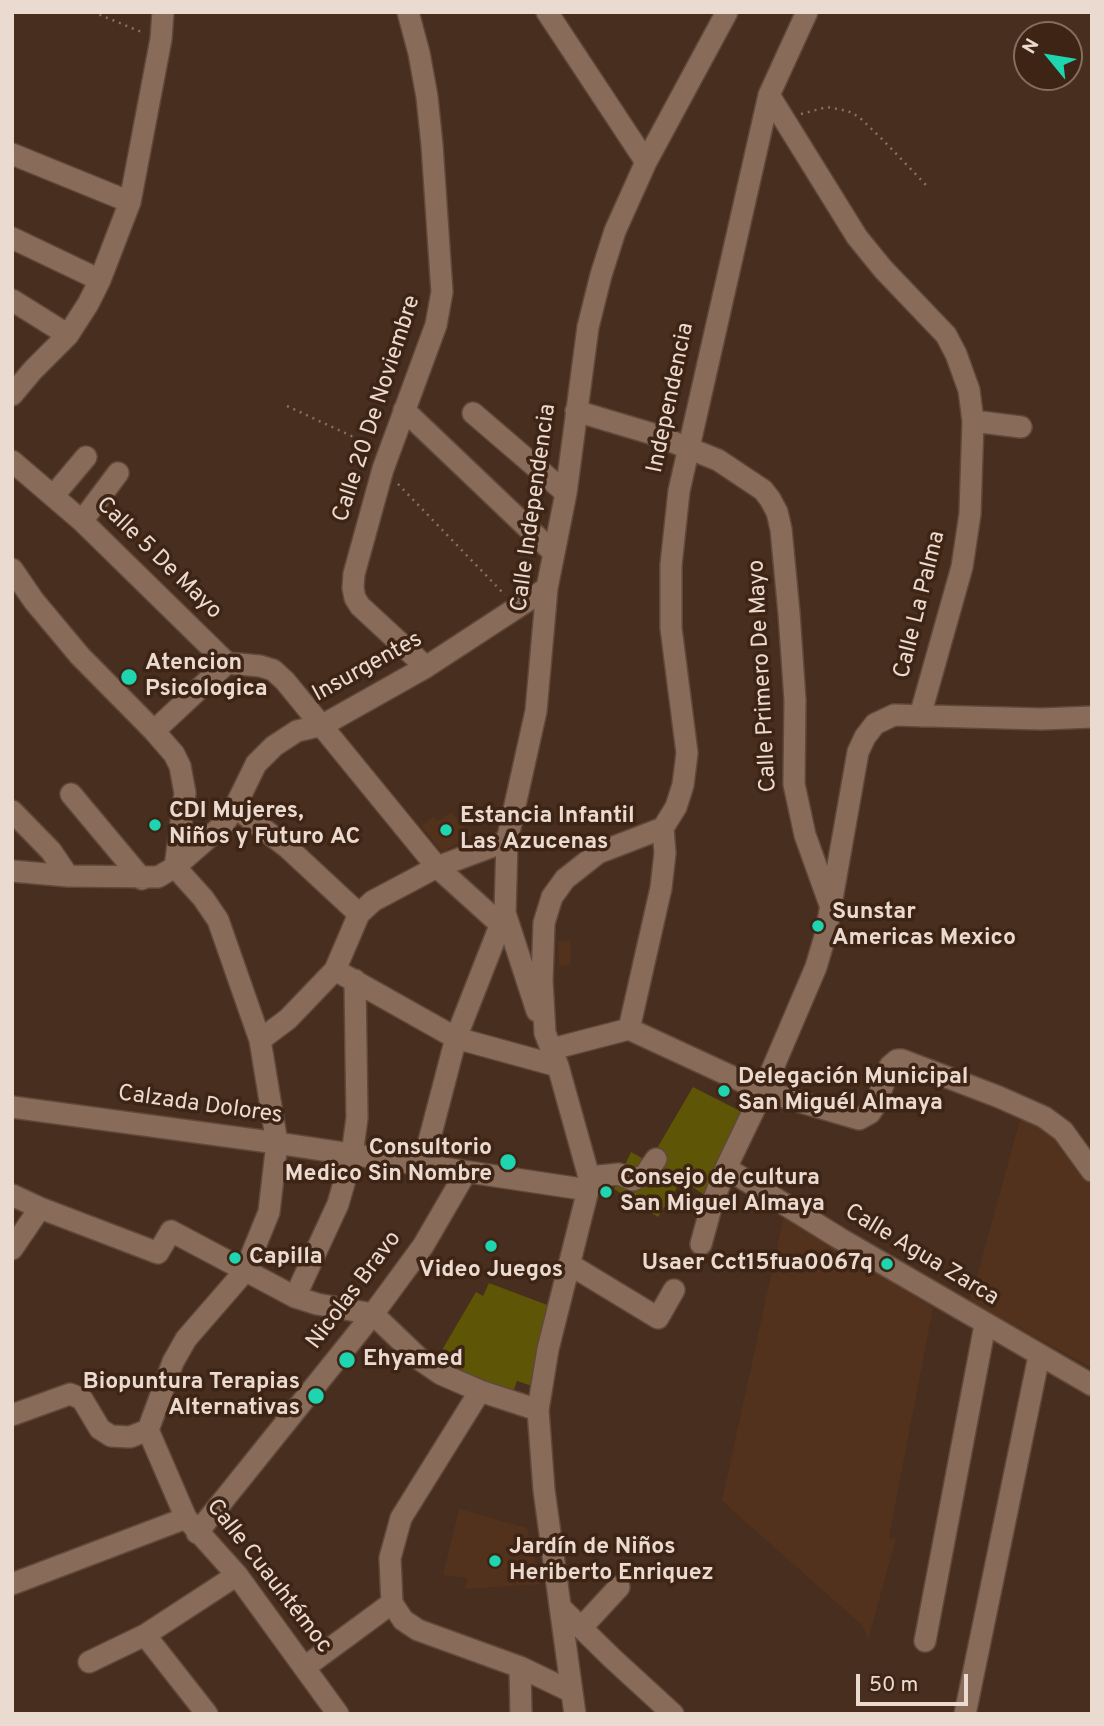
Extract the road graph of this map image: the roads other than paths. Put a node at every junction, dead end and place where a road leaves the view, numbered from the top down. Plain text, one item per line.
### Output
1 (163, 12) edge
2 (408, 12) edge
3 (547, 12) edge
4 (727, 12) edge
5 (800, 15) edge
6 (769, 95) junction
7 (12, 154) edge
8 (646, 162) junction
9 (130, 202) junction
10 (12, 238) edge
11 (100, 280) junction
12 (12, 300) edge
13 (68, 335) junction
14 (12, 395) edge
15 (404, 410) junction
16 (576, 411) junction
17 (473, 413) dead end
18 (973, 421) junction
19 (1021, 427) dead end
20 (688, 448) junction
21 (86, 457) dead end
22 (12, 461) edge
23 (118, 473) dead end
24 (566, 494) junction
25 (54, 495) junction
26 (82, 521) junction
27 (553, 552) junction
28 (12, 569) edge
29 (547, 588) junction
30 (227, 663) junction
31 (426, 667) junction
32 (920, 716) junction
33 (1092, 717) edge
34 (323, 724) junction
35 (153, 731) junction
36 (71, 794) dead end
37 (235, 807) junction
38 (12, 811) edge
39 (663, 828) junction
40 (507, 841) junction
41 (175, 867) junction
42 (437, 867) junction
43 (12, 871) edge
44 (68, 876) junction
45 (142, 878) junction
46 (830, 904) junction
47 (359, 914) junction
48 (503, 919) junction
49 (335, 970) junction
50 (355, 980) junction
51 (629, 1029) junction
52 (456, 1038) junction
53 (260, 1040) junction
54 (552, 1049) junction
55 (763, 1091) junction
56 (12, 1107) edge
57 (277, 1143) junction
58 (352, 1155) junction
59 (656, 1159) dead end
60 (423, 1164) junction
61 (726, 1168) junction
62 (1092, 1171) edge
63 (466, 1172) junction
64 (589, 1183) junction
65 (12, 1195) edge
66 (40, 1208) junction
67 (701, 1244) dead end
68 (12, 1249) edge
69 (569, 1264) junction
70 (245, 1271) junction
71 (674, 1290) dead end
72 (295, 1297) junction
73 (373, 1314) junction
74 (985, 1325) junction
75 (1039, 1356) junction
76 (1092, 1385) edge
77 (480, 1391) junction
78 (538, 1410) junction
79 (12, 1415) edge
80 (148, 1430) junction
81 (192, 1525) junction
82 (237, 1575) junction
83 (12, 1584) edge
84 (619, 1587) dead end
85 (392, 1604) junction
86 (560, 1606) junction
87 (581, 1628) junction
88 (145, 1635) junction
89 (925, 1641) dead end
90 (89, 1662) dead end
91 (305, 1667) junction
92 (520, 1667) junction
93 (572, 1692) junction
94 (207, 1714) edge
95 (338, 1714) edge
96 (521, 1714) edge
97 (575, 1714) edge
98 (673, 1714) edge
99 (965, 1714) edge

1 - 9 street
2 - 15 street, Calle 20 De Noviembre
3 - 8 street
4 - 8 street, Calle Independencia
5 - 6 street, Independencia
6 - 18 street, Calle La Palma
6 - 20 street, Independencia
7 - 9 street
8 - 16 street, Calle Independencia
9 - 11 street
10 - 11 street
11 - 13 street
12 - 13 street
13 - 14 street
15 - 27 street
15 - 31 street, Calle 20 De Noviembre
16 - 20 street, Calle Primero De Mayo
16 - 24 street, Calle Independencia
17 - 24 street
18 - 19 street
18 - 32 street, Calle La Palma
20 - 39 street, Independencia
20 - 46 street, Calle Primero De Mayo
21 - 25 street
22 - 25 street, Calle 5 De Mayo
23 - 26 street
24 - 27 street, Calle Independencia
25 - 26 street, Calle 5 De Mayo
26 - 30 street, Calle 5 De Mayo
27 - 29 street, Calle Independencia
28 - 35 street
29 - 31 street, Insurgentes
29 - 40 street, Calle Independencia
30 - 34 street
30 - 35 street
31 - 34 street, Insurgentes
32 - 33 street
32 - 46 street, Calle La Palma
34 - 37 street, Insurgentes
34 - 42 street
35 - 41 street
36 - 45 street
37 - 41 street, Insurgentes
37 - 47 street
38 - 44 street
39 - 51 street
39 - 54 street
40 - 42 street
40 - 48 street, Calle Independencia
41 - 45 street
41 - 53 street
42 - 47 street
42 - 48 street
43 - 44 street
44 - 45 street
46 - 55 street, Calle La Palma
47 - 49 street
48 - 52 street
48 - 54 street, Calle Independencia
49 - 50 street
49 - 53 street
50 - 52 street
50 - 58 street
51 - 54 street
51 - 55 street
52 - 54 street
52 - 60 street
53 - 57 street
54 - 64 street
55 - 61 street, Calle La Palma
55 - 62 street
56 - 57 street, Calzada Dolores
57 - 58 street, Calzada Dolores
57 - 70 street
58 - 60 street, Calzada Dolores
58 - 72 street
59 - 64 street, Calzada Dolores
60 - 63 street, Calzada Dolores
61 - 67 street, Calle La Palma
61 - 74 street, Calle Agua Zarca
63 - 64 street, Calzada Dolores
63 - 73 street, Nicolas Bravo
64 - 69 street
65 - 66 street
66 - 68 street
66 - 70 street
69 - 71 street
69 - 78 street
70 - 72 street
70 - 80 street
72 - 73 street
73 - 77 street
73 - 81 street, Nicolas Bravo
74 - 75 street, Calle Agua Zarca
74 - 89 street
75 - 76 street, Calle Agua Zarca
75 - 99 street
77 - 78 street
77 - 85 street
78 - 86 street
79 - 80 street
80 - 81 street, Calle Cuauhtémoc
81 - 82 street, Calle Cuauhtémoc
81 - 83 street
82 - 88 street
82 - 91 street, Calle Cuauhtémoc
84 - 87 street
85 - 91 street
85 - 92 street
86 - 87 street
86 - 93 street
87 - 98 street
88 - 90 street
88 - 94 street
91 - 95 street, Calle Cuauhtémoc
92 - 93 street
92 - 96 street
93 - 97 street

